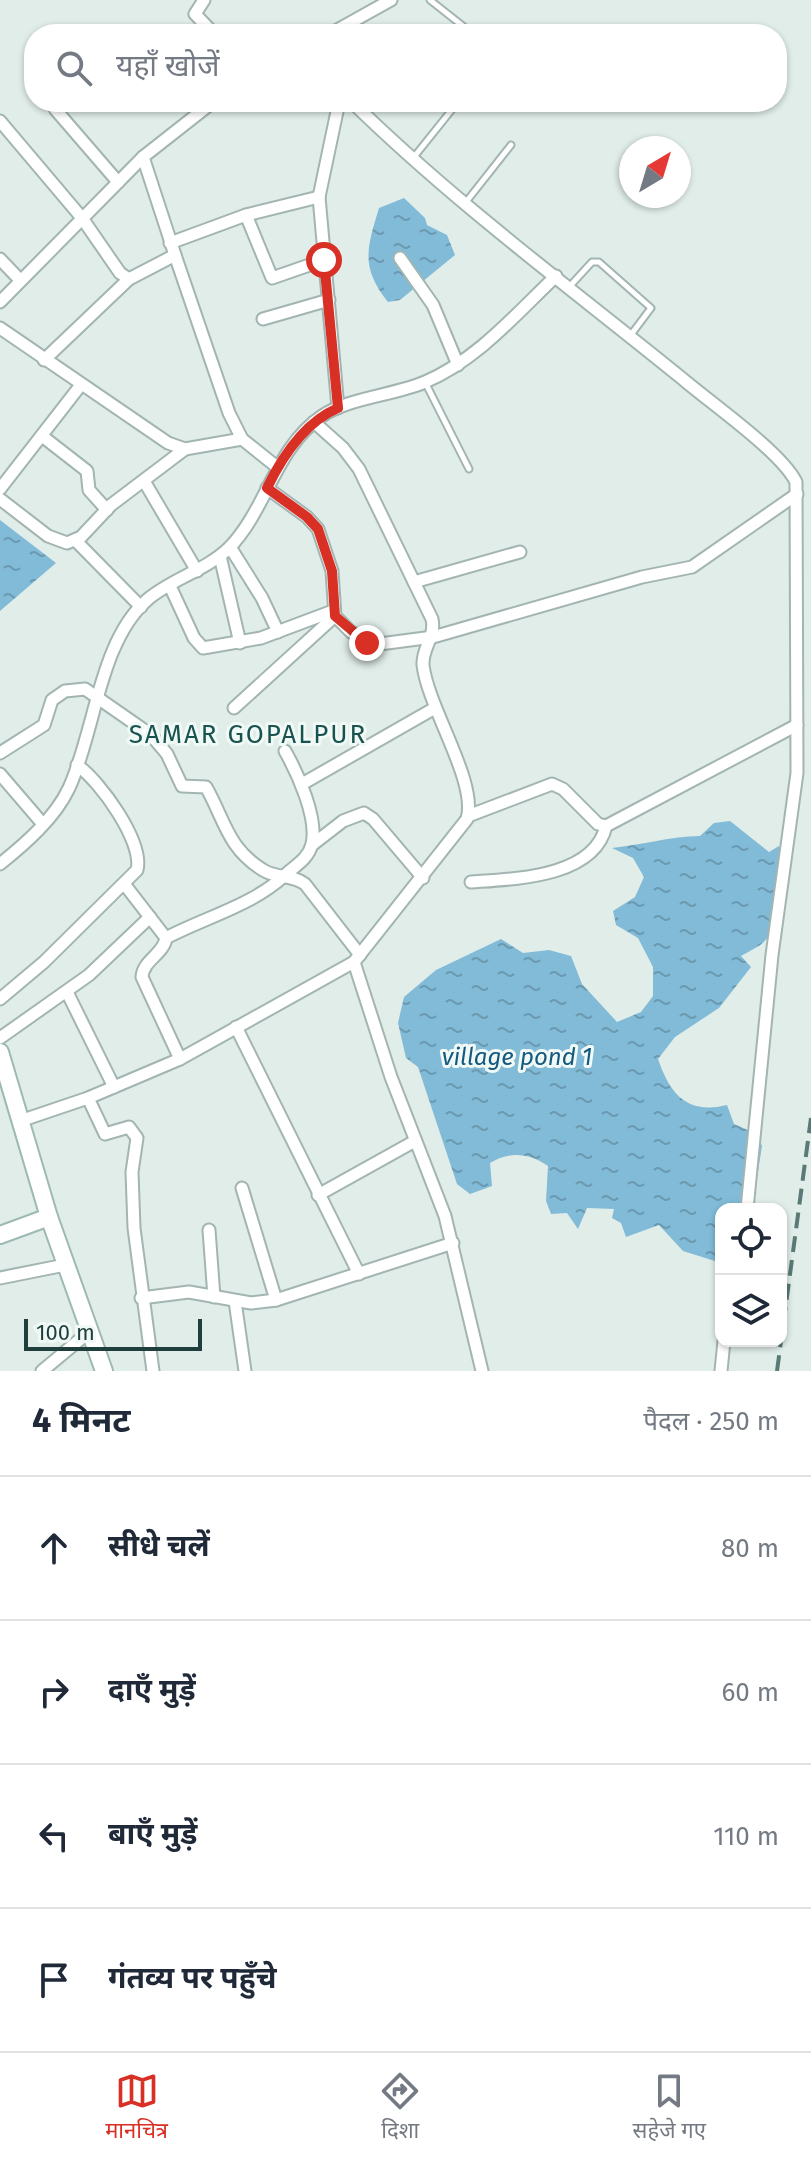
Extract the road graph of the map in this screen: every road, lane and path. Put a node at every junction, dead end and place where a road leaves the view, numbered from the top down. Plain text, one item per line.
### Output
1 (204, 0) edge
2 (391, 0) edge
3 (430, 0) edge
4 (204, 24) edge
5 (348, 24) edge
6 (460, 24) edge
7 (58, 112) edge
8 (200, 112) edge
9 (337, 112) edge
10 (363, 112) edge
11 (450, 112) edge
12 (0, 121) edge
13 (511, 145) dead end
14 (143, 157) junction
15 (413, 157) junction
16 (118, 182) junction
17 (319, 197) junction
18 (465, 203) junction
19 (246, 215) junction
20 (82, 218) junction
21 (172, 249) junction
22 (400, 258) dead end
23 (0, 259) edge
24 (324, 260) junction
25 (556, 276) junction
26 (129, 279) junction
27 (20, 280) junction
28 (569, 287) junction
29 (329, 300) junction
30 (0, 302) edge
31 (263, 319) dead end
32 (0, 328) edge
33 (630, 336) junction
34 (44, 360) junction
35 (458, 365) junction
36 (425, 382) junction
37 (80, 386) junction
38 (338, 408) junction
39 (314, 422) junction
40 (42, 436) junction
41 (242, 439) junction
42 (185, 449) junction
43 (277, 467) junction
44 (469, 469) dead end
45 (144, 481) junction
46 (267, 488) junction
47 (0, 489) edge
48 (797, 494) junction
49 (0, 499) edge
50 (107, 510) junction
51 (75, 540) junction
52 (230, 547) junction
53 (520, 552) dead end
54 (220, 556) junction
55 (197, 571) junction
56 (414, 582) junction
57 (170, 586) junction
58 (141, 607) junction
59 (334, 614) junction
60 (278, 632) junction
61 (433, 637) junction
62 (240, 643) junction
63 (99, 699) junction
64 (234, 708) dead end
65 (435, 708) junction
66 (797, 725) junction
67 (285, 751) dead end
68 (0, 753) edge
69 (77, 765) junction
70 (0, 774) edge
71 (302, 784) junction
72 (468, 816) junction
73 (42, 823) junction
74 (606, 826) junction
75 (312, 845) junction
76 (0, 864) edge
77 (282, 877) junction
78 (423, 878) junction
79 (471, 882) dead end
80 (125, 885) junction
81 (150, 917) junction
82 (166, 938) junction
83 (357, 959) junction
84 (67, 992) junction
85 (0, 999) edge
86 (236, 1027) junction
87 (0, 1038) edge
88 (0, 1052) edge
89 (180, 1059) junction
90 (114, 1087) junction
91 (88, 1098) junction
92 (20, 1121) junction
93 (415, 1141) junction
94 (242, 1188) dead end
95 (318, 1195) junction
96 (748, 1203) edge
97 (49, 1217) junction
98 (209, 1230) dead end
99 (0, 1235) edge
100 (453, 1243) junction
101 (65, 1265) junction
102 (359, 1274) junction
103 (0, 1278) edge
104 (214, 1297) junction
105 (141, 1298) junction
106 (276, 1300) junction
107 (235, 1301) junction
108 (89, 1332) junction
109 (723, 1347) edge
110 (42, 1371) edge
111 (104, 1371) edge
112 (153, 1371) edge
113 (245, 1371) edge
114 (482, 1371) edge
115 (721, 1371) edge

1 - 4 street
2 - 5 street
3 - 6 lane
7 - 16 street
8 - 14 street
9 - 17 street
10 - 15 street
11 - 15 lane
12 - 20 street
13 - 18 lane
14 - 16 street
14 - 21 street
15 - 18 street
16 - 20 street
17 - 19 street
17 - 24 street
18 - 25 street
19 - 21 street
19 - 24 street
20 - 26 street
20 - 27 street
21 - 26 street
21 - 41 street
22 - 35 street
23 - 27 street
24 - 29 street
25 - 28 street
25 - 35 street
26 - 34 street
27 - 30 street
28 - 33 street
28 - 33 lane
29 - 31 street
29 - 38 street
32 - 34 street
33 - 48 street
34 - 37 street
35 - 36 street
36 - 38 street
36 - 44 lane
37 - 40 street
37 - 42 street
38 - 39 street
39 - 43 street
39 - 56 street
40 - 47 street
40 - 50 street
41 - 42 street
41 - 43 street
42 - 45 street
43 - 46 street
45 - 50 street
45 - 55 street
46 - 52 street
46 - 59 street
48 - 61 street
48 - 66 street
49 - 51 street
50 - 51 street
51 - 58 street
52 - 54 street
52 - 60 street
53 - 56 street
54 - 55 street
54 - 62 street
55 - 57 street
56 - 61 street
57 - 58 street
57 - 62 street
58 - 63 street
59 - 60 street
59 - 61 street
59 - 64 street
60 - 62 street
61 - 65 street
63 - 68 street
63 - 69 street
63 - 77 street
65 - 71 street
65 - 72 street
66 - 74 street
66 - 96 street
67 - 71 street
69 - 73 street
69 - 80 street
70 - 73 street
71 - 75 street
72 - 74 street
72 - 78 street
73 - 76 street
74 - 79 street
75 - 77 street
75 - 78 street
77 - 82 street
77 - 83 street
78 - 83 street
80 - 81 street
80 - 85 street
81 - 82 street
81 - 84 street
82 - 89 street
83 - 86 street
83 - 93 street
84 - 87 street
84 - 90 street
86 - 89 street
86 - 95 street
88 - 92 street
89 - 90 street
90 - 91 street
91 - 92 street
91 - 105 street
92 - 97 street
93 - 95 street
93 - 100 street
94 - 106 street
95 - 102 street
97 - 99 street
97 - 101 street
98 - 104 street
100 - 102 street
100 - 114 street
101 - 103 street
101 - 108 street
102 - 106 street
104 - 105 street
104 - 107 street
105 - 112 street
106 - 107 street
107 - 113 street
108 - 110 street
108 - 111 street
109 - 115 street

